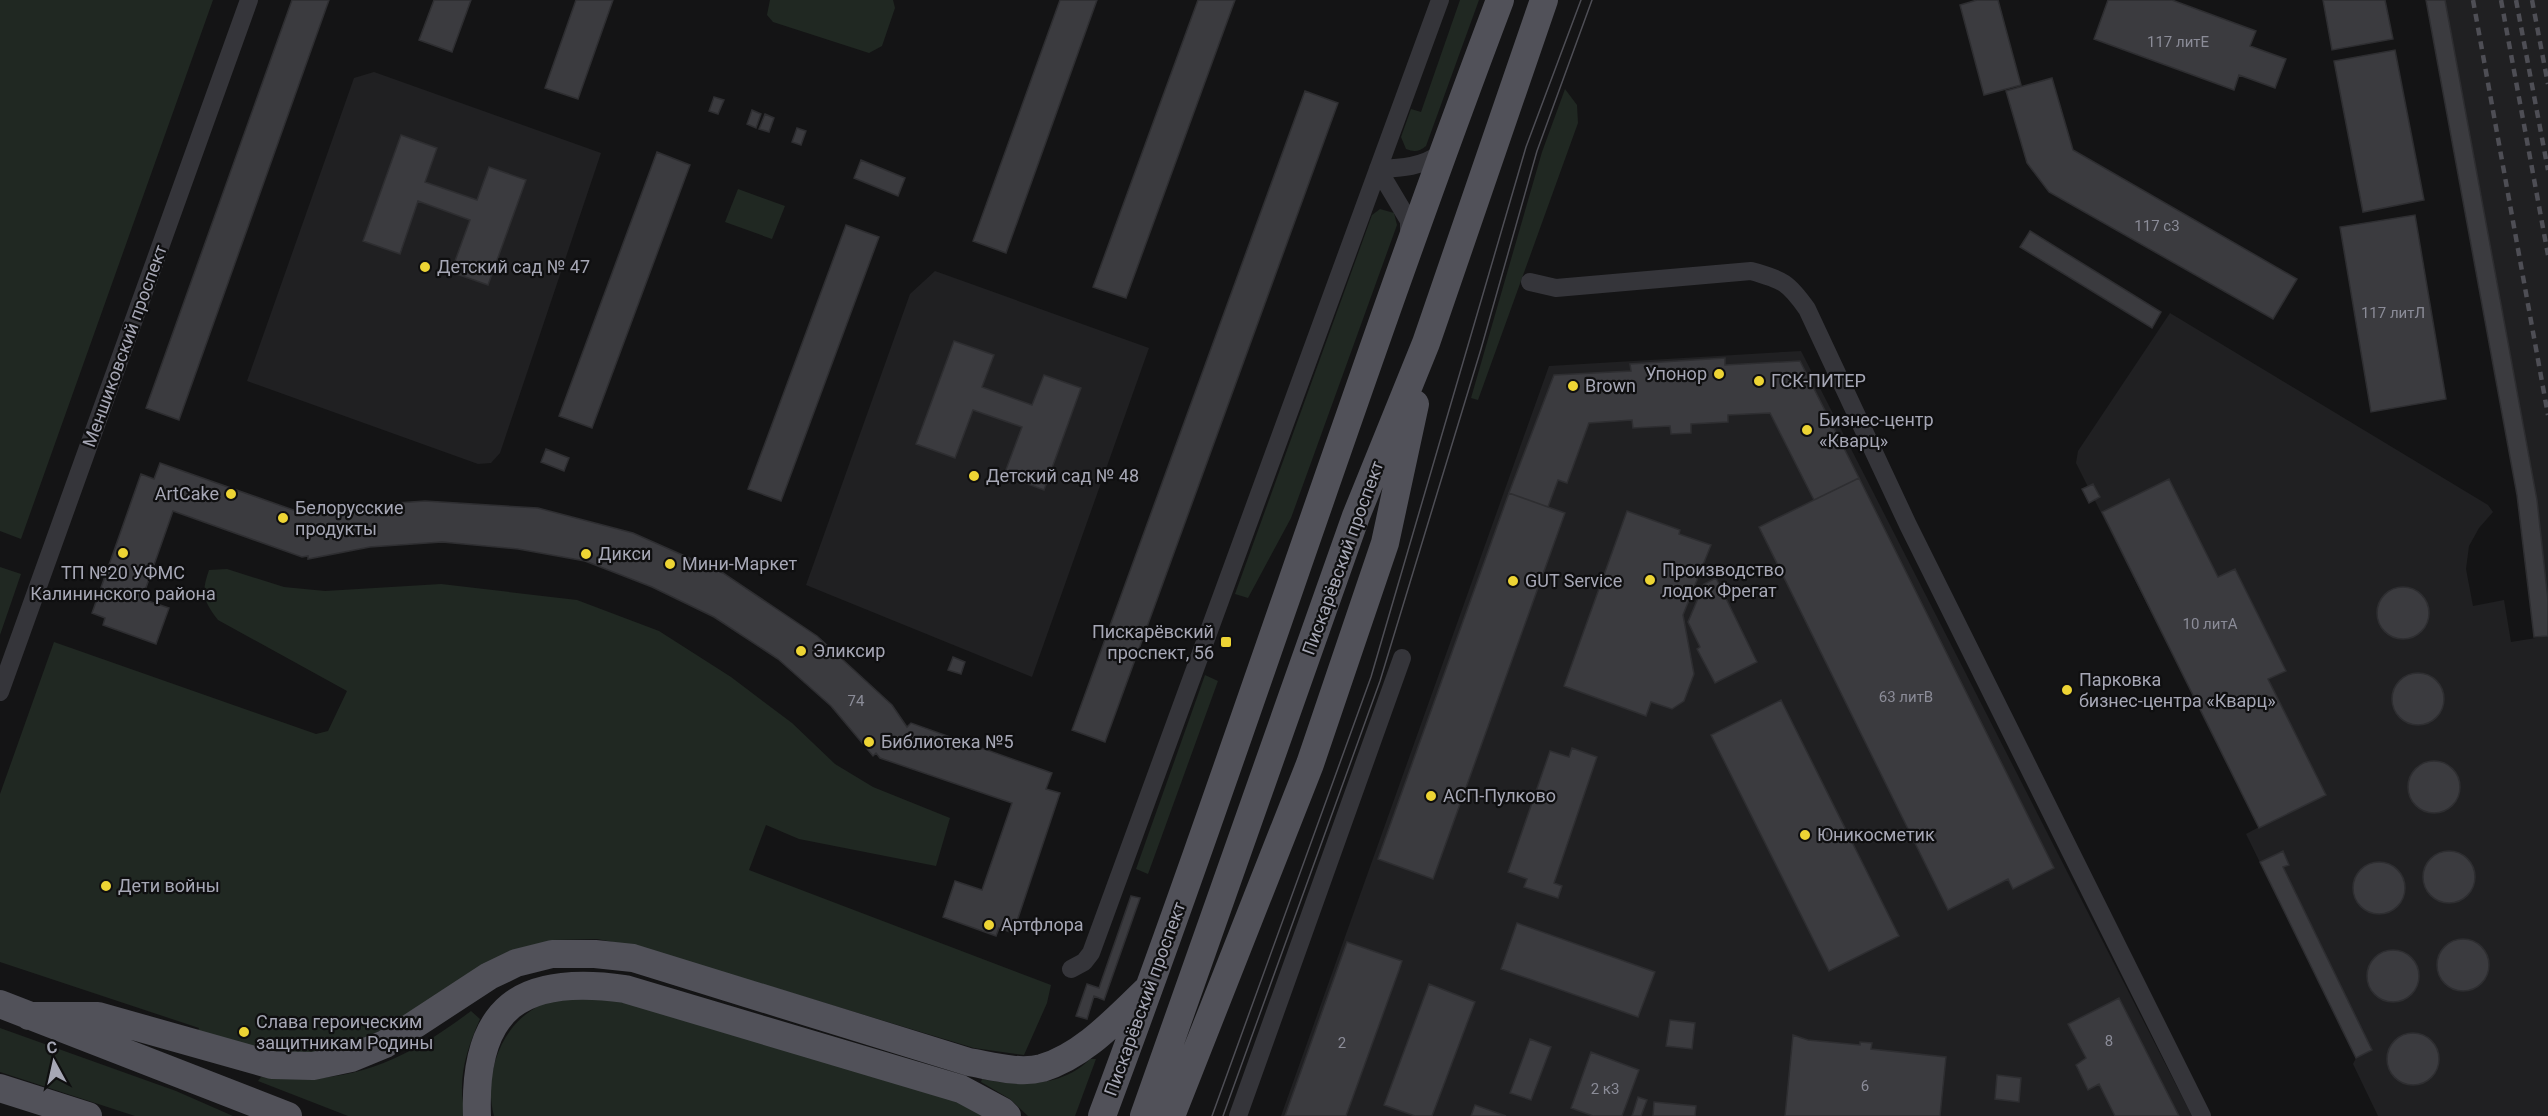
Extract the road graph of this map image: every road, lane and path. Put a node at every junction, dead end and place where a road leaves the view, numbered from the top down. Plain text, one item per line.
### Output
1 (249, 0) edge
2 (1440, 0) edge
3 (1500, 0) edge
4 (1544, 0) edge
5 (1442, 153) junction
6 (1378, 169) junction
7 (1410, 242) junction
8 (1530, 282) dead end
9 (1426, 343) junction
10 (1402, 658) dead end
11 (0, 692) edge
12 (1071, 969) dead end
13 (1149, 988) junction
14 (0, 1004) edge
15 (29, 1016) junction
16 (0, 1088) edge
17 (79, 1114) edge
18 (288, 1116) edge
19 (477, 1116) edge
20 (1007, 1116) edge
21 (1102, 1116) edge
22 (1144, 1116) edge
23 (1171, 1116) edge
24 (1238, 1116) edge
25 (2202, 1116) edge

1 - 11 street, Меншиковский проспект
2 - 6 street
3 - 5 main road, Пискарёвский проспект
4 - 9 main road, Пискарёвский проспект
5 - 6 street
5 - 7 main road, Пискарёвский проспект
6 - 7 street
6 - 12 street
7 - 13 main road, Пискарёвский проспект
8 - 25 street
9 - 22 main road, Пискарёвский проспект
9 - 23 main road
10 - 24 street
13 - 15 main road
13 - 21 main road, Пискарёвский проспект
14 - 15 main road
15 - 18 main road
16 - 17 main road
19 - 20 main road

